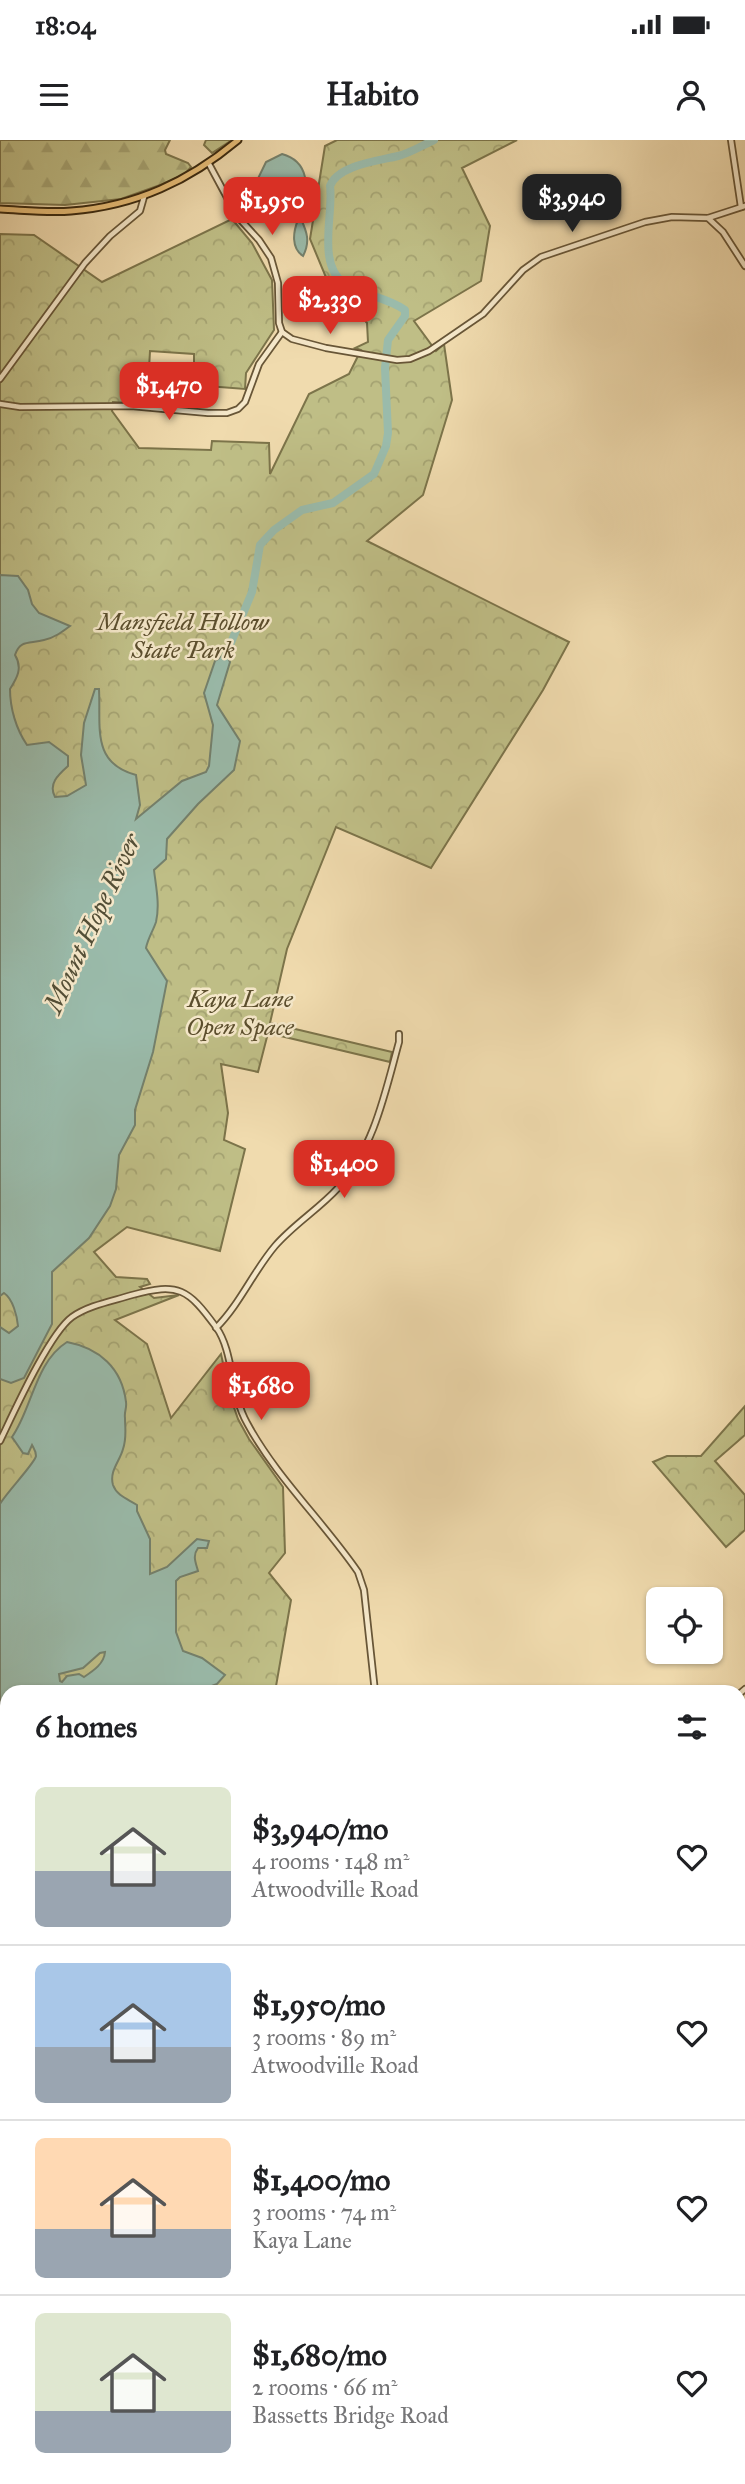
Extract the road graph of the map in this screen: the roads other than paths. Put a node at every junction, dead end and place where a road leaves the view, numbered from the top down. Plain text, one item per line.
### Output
1 (238, 140) edge
2 (731, 140) edge
3 (209, 164) junction
4 (144, 197) junction
5 (743, 207) edge
6 (0, 209) edge
7 (708, 218) junction
8 (745, 265) edge
9 (282, 332) junction
10 (0, 379) edge
11 (0, 404) edge
12 (399, 1034) dead end
13 (216, 1328) junction
14 (0, 1441) edge
15 (374, 1685) edge

1 - 3 main road
2 - 5 street
3 - 4 main road
3 - 9 street
4 - 6 main road
4 - 10 street
5 - 7 street
7 - 8 street
7 - 9 street
9 - 11 street
12 - 13 street
13 - 14 street
13 - 15 street

